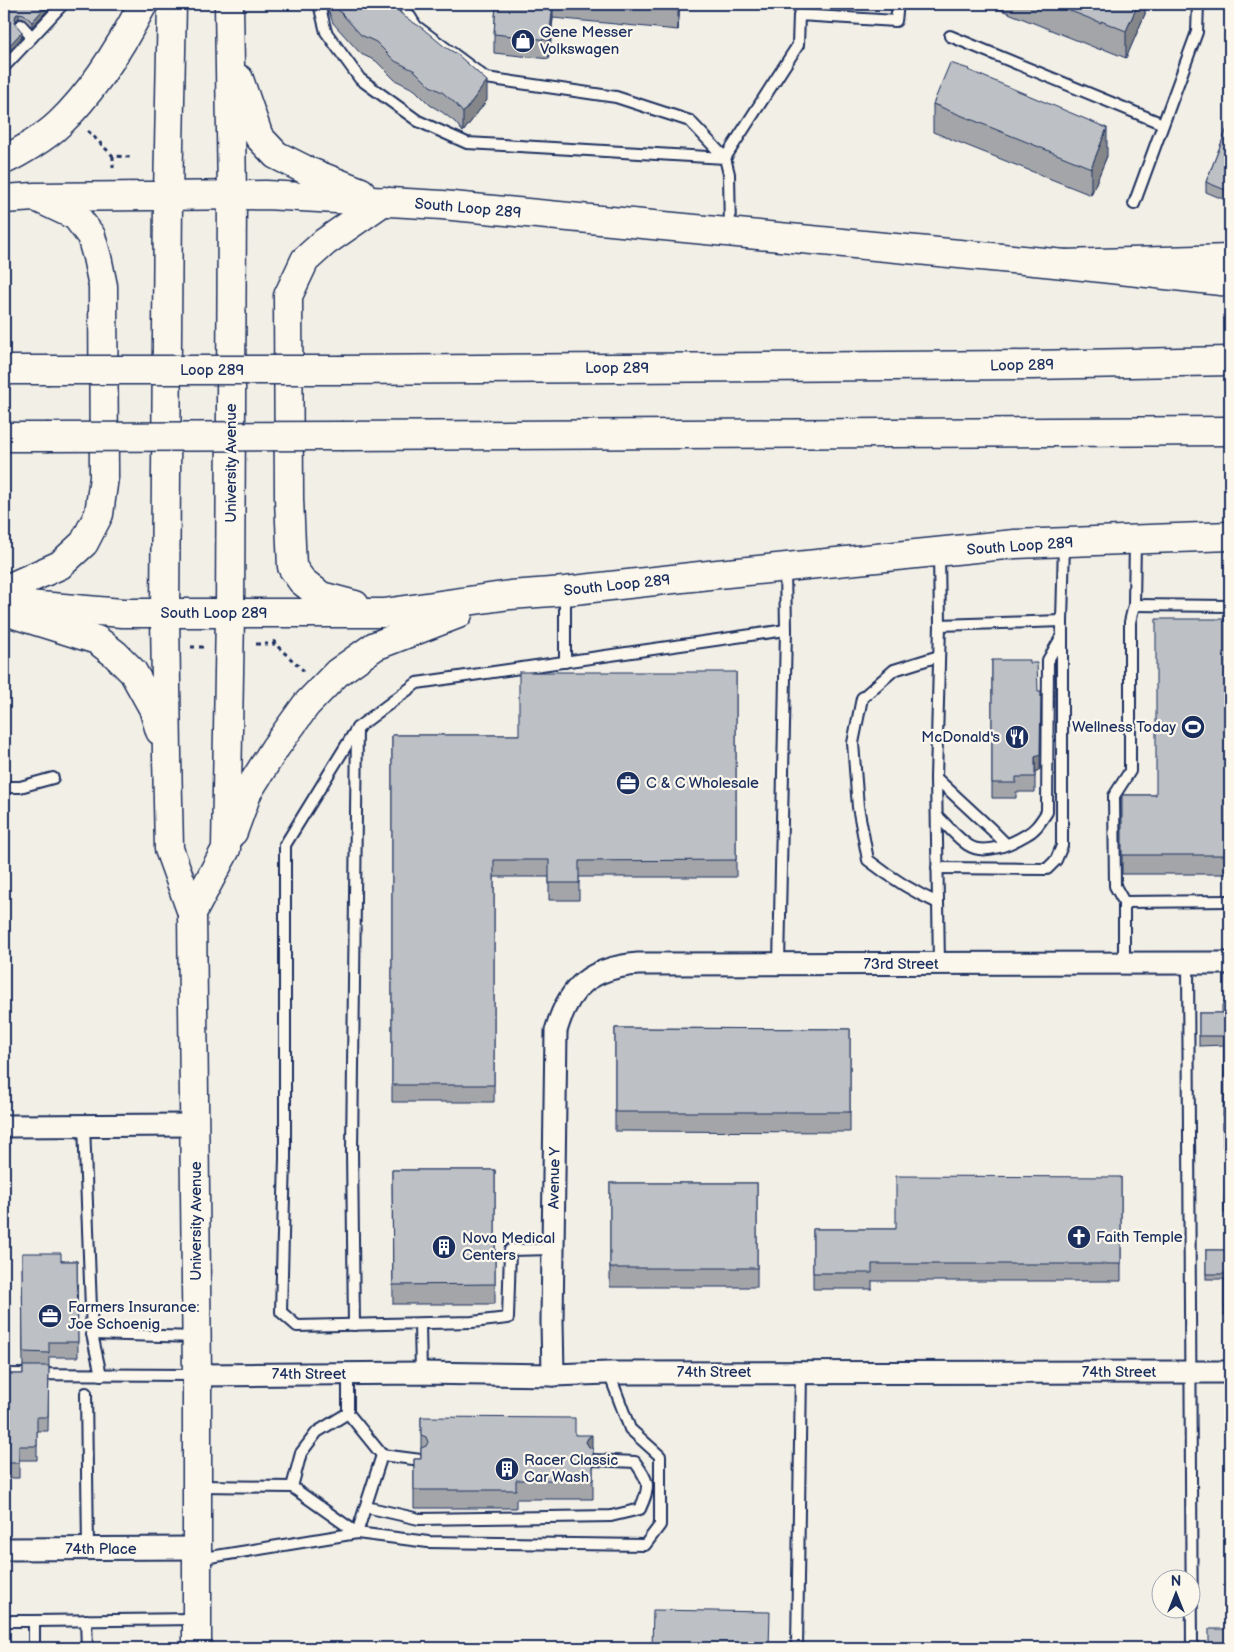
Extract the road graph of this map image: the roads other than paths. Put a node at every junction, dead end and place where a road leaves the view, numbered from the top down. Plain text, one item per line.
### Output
1 (143, 4) edge
2 (172, 4) edge
3 (229, 4) edge
4 (319, 4) edge
5 (402, 4) edge
6 (898, 4) edge
7 (1198, 4) edge
8 (60, 5) edge
9 (21, 25) dead end
10 (950, 36) dead end
11 (32, 37) junction
12 (230, 52) junction
13 (5, 64) edge
14 (1164, 124) junction
15 (725, 158) junction
16 (4, 160) edge
17 (168, 195) junction
18 (232, 195) junction
19 (35, 197) junction
20 (4, 199) edge
21 (384, 201) junction
22 (1134, 204) dead end
23 (730, 232) junction
24 (1230, 259) edge
25 (1065, 264) junction
26 (1230, 282) edge
27 (1230, 362) edge
28 (4, 370) edge
29 (1230, 431) edge
30 (4, 437) edge
31 (1230, 536) edge
32 (1135, 539) junction
33 (1064, 542) junction
34 (939, 552) junction
35 (785, 567) junction
36 (4, 590) edge
37 (565, 591) junction
38 (510, 595) junction
39 (4, 604) edge
40 (1134, 606) junction
41 (1230, 606) edge
42 (4, 610) edge
43 (384, 613) junction
44 (165, 614) junction
45 (230, 614) junction
46 (1062, 621) junction
47 (940, 625) junction
48 (786, 630) junction
49 (1062, 636) junction
50 (939, 656) junction
51 (565, 662) junction
52 (357, 728) junction
53 (167, 755) junction
54 (53, 778) dead end
55 (936, 778) junction
56 (4, 787) edge
57 (937, 816) junction
58 (1006, 844) junction
59 (226, 849) junction
60 (938, 868) junction
61 (1230, 901) edge
62 (1124, 902) junction
63 (938, 903) junction
64 (192, 913) junction
65 (1124, 963) junction
66 (1188, 963) junction
67 (1230, 963) edge
68 (779, 964) junction
69 (938, 964) junction
70 (578, 988) joint
71 (84, 1125) junction
72 (195, 1125) junction
73 (4, 1126) edge
74 (553, 1249) junction
75 (420, 1324) junction
76 (354, 1325) junction
77 (92, 1334) junction
78 (197, 1337) junction
79 (609, 1372) junction
80 (801, 1372) junction
81 (1191, 1372) junction
82 (1230, 1372) edge
83 (421, 1373) junction
84 (4, 1374) edge
85 (348, 1374) junction
86 (101, 1375) junction
87 (197, 1375) junction
88 (553, 1375) junction
89 (86, 1393) dead end
90 (348, 1413) junction
91 (382, 1455) junction
92 (421, 1460) edge
93 (593, 1460) edge
94 (197, 1486) junction
95 (292, 1488) junction
96 (366, 1507) junction
97 (357, 1533) junction
98 (88, 1549) junction
99 (4, 1550) edge
100 (197, 1554) junction
101 (197, 1619) junction
102 (86, 1620) junction
103 (4, 1621) edge
104 (34, 1621) junction
105 (34, 1648) edge
106 (87, 1648) edge
107 (197, 1648) edge
108 (797, 1648) edge
109 (1192, 1648) edge

1 - 16 main road
2 - 17 main road, University Avenue
3 - 12 main road, University Avenue
4 - 15 lane
5 - 15 lane
6 - 15 lane
7 - 14 lane
8 - 11 lane
9 - 11 lane
10 - 14 lane
11 - 13 lane
12 - 18 main road, University Avenue
12 - 21 main road
14 - 22 lane
15 - 23 lane
17 - 18 main road, South Loop 289
17 - 19 main road, South Loop 289
17 - 44 main road, University Avenue
18 - 21 main road, South Loop 289
18 - 45 main road, University Avenue
19 - 20 main road, South Loop 289
19 - 36 main road
21 - 23 main road, South Loop 289
21 - 43 main road
23 - 25 main road, South Loop 289
24 - 25 main road, South Loop 289
25 - 26 main road
27 - 28 main road, Loop 289, bridge
29 - 30 main road, bridge
31 - 32 main road, South Loop 289
32 - 33 main road, South Loop 289
32 - 40 lane
33 - 34 main road, South Loop 289
33 - 46 lane
34 - 35 main road, South Loop 289
34 - 47 lane
35 - 37 main road, South Loop 289
35 - 48 lane
37 - 38 main road, South Loop 289
37 - 51 lane
38 - 43 main road, South Loop 289
38 - 59 main road
39 - 44 main road, South Loop 289
40 - 41 lane
40 - 62 lane
42 - 53 main road
43 - 45 main road, South Loop 289
44 - 45 main road, South Loop 289
44 - 53 main road, University Avenue
45 - 59 main road, University Avenue
46 - 47 lane
46 - 49 lane
47 - 50 lane
48 - 51 lane
48 - 68 lane
49 - 58 lane
49 - 60 lane
50 - 55 lane
50 - 63 lane
51 - 52 lane
52 - 76 lane
52 - 76 lane
53 - 64 main road, University Avenue
54 - 56 lane
55 - 57 lane
55 - 58 lane
57 - 58 lane
57 - 60 lane
59 - 64 main road, University Avenue
60 - 63 lane
61 - 62 lane
62 - 65 lane
63 - 69 lane
64 - 72 main road, University Avenue
65 - 66 street, 73rd Street
65 - 69 street, 73rd Street
66 - 67 street, 73rd Street
66 - 81 lane
68 - 69 street, 73rd Street
68 - 70 street, 73rd Street
70 - 74 street, Avenue Y
71 - 72 street
71 - 73 street
71 - 77 lane
72 - 78 main road, University Avenue
74 - 75 lane
74 - 88 street, Avenue Y
75 - 76 lane
75 - 83 lane
77 - 78 lane
77 - 86 lane
78 - 87 main road, University Avenue
79 - 80 street, 74th Street
79 - 88 street, 74th Street
79 - 97 lane
80 - 81 street, 74th Street
80 - 108 lane
81 - 82 street, 74th Street
81 - 109 lane
83 - 85 street, 74th Street
83 - 88 street, 74th Street
84 - 86 lane
85 - 87 street, 74th Street
85 - 90 lane
86 - 87 lane
87 - 94 main road, University Avenue
89 - 98 lane
90 - 91 lane
90 - 95 lane
91 - 92 lane
91 - 96 lane
93 - 96 lane
94 - 95 lane
94 - 100 main road, University Avenue
95 - 97 lane
96 - 97 lane
97 - 100 lane
98 - 99 street, 74th Place
98 - 100 street, 74th Place
100 - 101 main road, University Avenue
101 - 102 lane
101 - 107 main road, University Avenue
102 - 104 lane
102 - 106 lane
103 - 104 lane
104 - 105 lane

